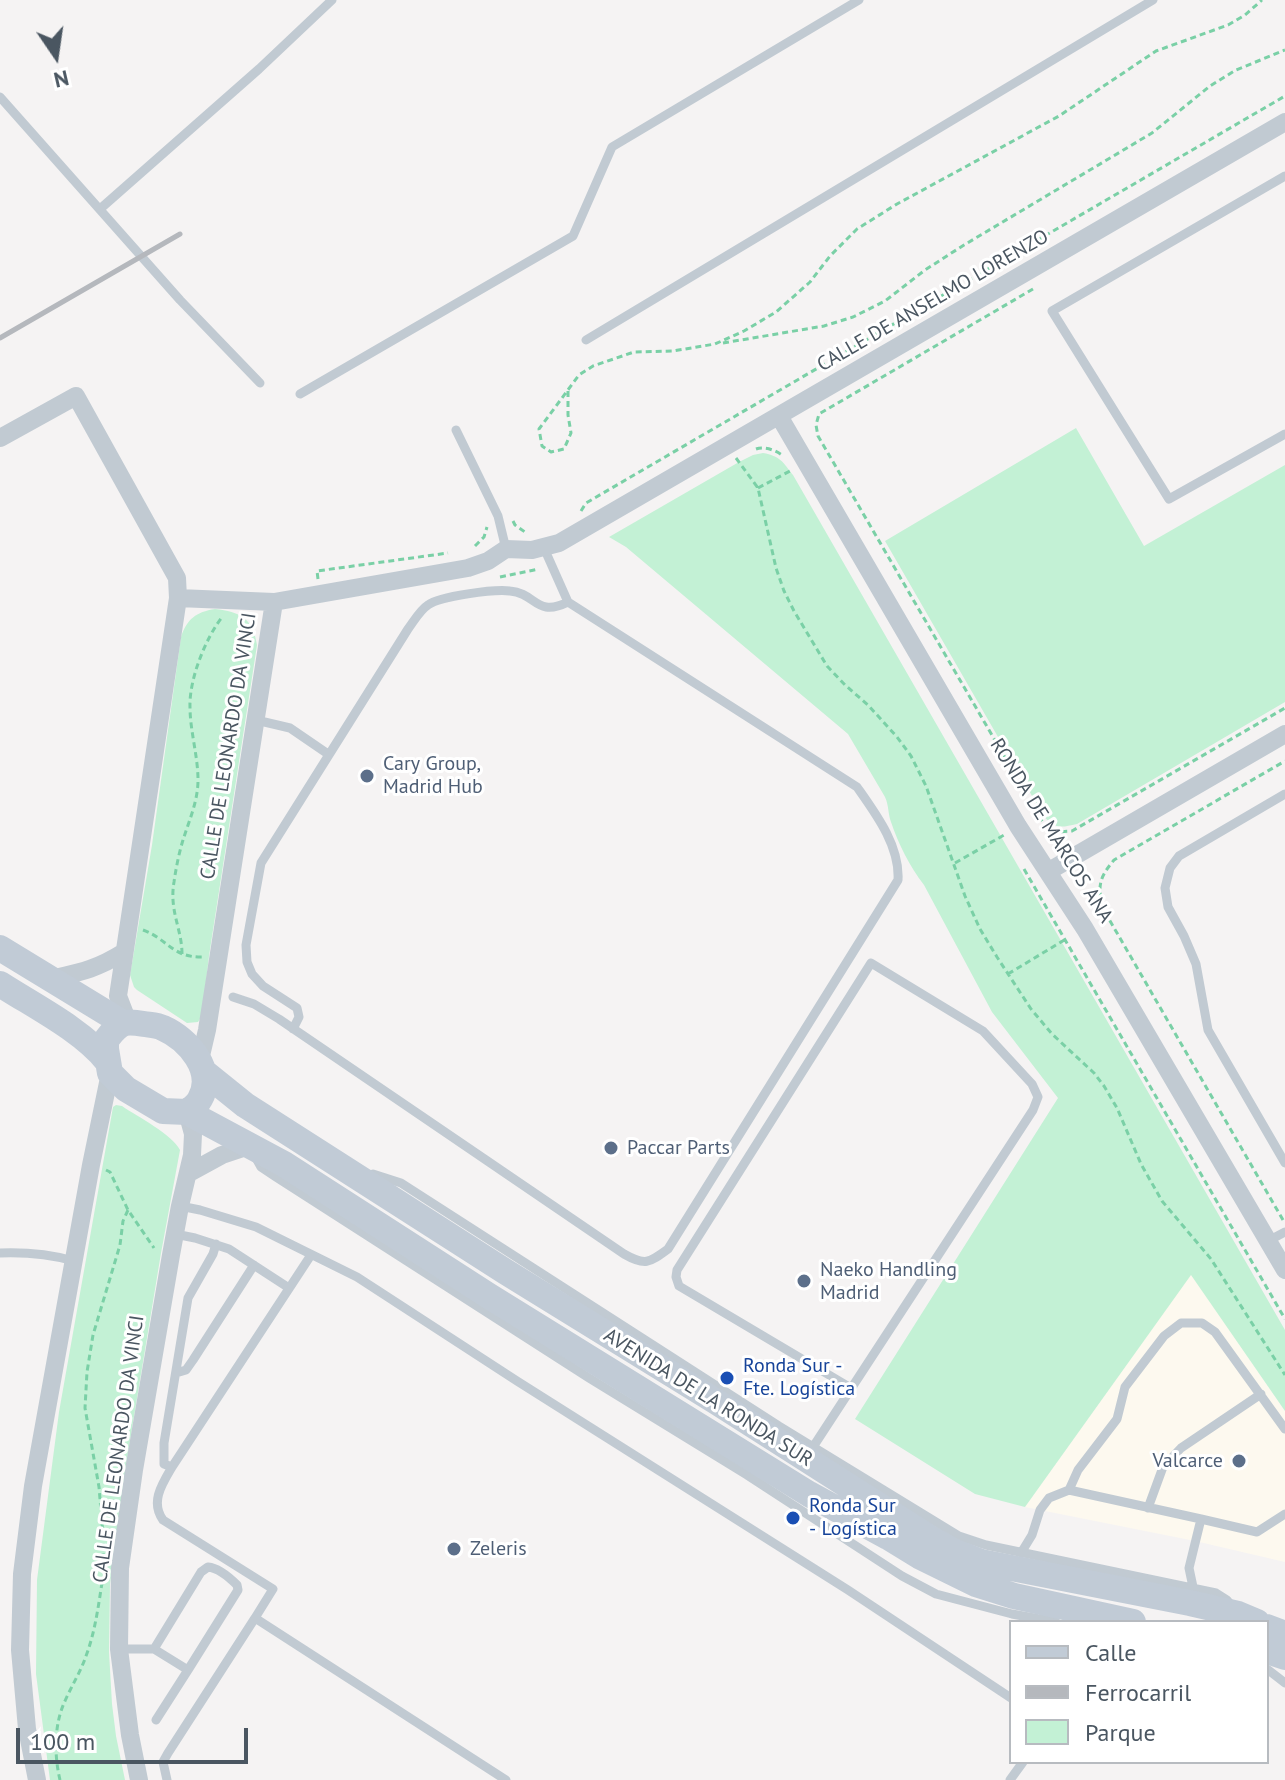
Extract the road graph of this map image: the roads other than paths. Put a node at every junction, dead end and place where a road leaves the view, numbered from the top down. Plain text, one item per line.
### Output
1 (859, 0) edge
2 (1153, 0) edge
3 (326, 2) edge
4 (0, 97) edge
5 (1285, 122) edge
6 (1285, 176) edge
7 (100, 209) junction
8 (586, 340) dead end
9 (260, 383) dead end
10 (300, 394) dead end
11 (779, 416) junction
12 (456, 430) dead end
13 (1285, 434) edge
14 (0, 438) edge
15 (506, 549) junction
16 (542, 549) junction
17 (178, 598) junction
18 (274, 602) junction
19 (568, 602) junction
20 (256, 720) junction
21 (1285, 734) edge
22 (328, 754) junction
23 (1285, 794) edge
24 (1049, 871) junction
25 (5, 947) edge
26 (124, 952) junction
27 (50, 979) junction
28 (0, 984) edge
29 (233, 997) dead end
30 (126, 1023) junction
31 (293, 1029) junction
32 (202, 1066) junction
33 (109, 1067) junction
34 (187, 1112) junction
35 (249, 1146) junction
36 (1285, 1163) edge
37 (189, 1173) junction
38 (180, 1206) junction
39 (1285, 1232) edge
40 (175, 1234) junction
41 (1268, 1241) junction
42 (216, 1244) junction
43 (0, 1253) edge
44 (311, 1255) junction
45 (74, 1261) junction
46 (254, 1265) junction
47 (1285, 1268) edge
48 (289, 1288) junction
49 (176, 1373) junction
50 (851, 1388) junction
51 (1261, 1394) junction
52 (1285, 1429) edge
53 (776, 1432) junction
54 (813, 1447) junction
55 (172, 1467) junction
56 (752, 1468) junction
57 (1069, 1490) junction
58 (1148, 1508) junction
59 (1285, 1514) edge
60 (1201, 1519) junction
61 (1021, 1553) junction
62 (1193, 1587) junction
63 (255, 1618) junction
64 (1247, 1618) edge
65 (1045, 1620) edge
66 (1124, 1620) edge
67 (119, 1649) junction
68 (154, 1649) junction
69 (188, 1670) junction
70 (1269, 1671) edge
71 (1285, 1683) edge
72 (1009, 1697) edge
73 (156, 1720) dead end
74 (37, 1780) edge
75 (139, 1780) edge
76 (167, 1780) edge
77 (506, 1780) edge

1 - 10 lane
2 - 8 lane
3 - 7 lane
4 - 7 lane
5 - 11 street, CALLE DE ANSELMO LORENZO
6 - 13 lane
7 - 9 lane
11 - 16 street, CALLE DE ANSELMO LORENZO
11 - 24 street, RONDA DE MARCOS ANA
12 - 15 lane
14 - 17 street
15 - 16 street
15 - 18 street
16 - 19 lane
17 - 18 street, CALLE DE LEONARDO DA VINCI
17 - 26 street
18 - 20 street, CALLE DE LEONARDO DA VINCI
19 - 22 lane
19 - 31 lane
20 - 22 lane
20 - 32 street, CALLE DE LEONARDO DA VINCI
21 - 24 street
22 - 31 lane
23 - 36 lane
24 - 41 street, RONDA DE MARCOS ANA
25 - 27 main road
26 - 27 street
26 - 30 street
27 - 30 main road
28 - 33 main road
29 - 31 lane
30 - 32 main road
30 - 33 main road
32 - 34 main road
32 - 53 main road, AVENIDA DE LA RONDA SUR
33 - 34 main road
33 - 45 street
34 - 35 main road, AVENIDA DE LA RONDA SUR
34 - 37 street, CALLE DE LEONARDO DA VINCI
35 - 37 street
35 - 56 main road, AVENIDA DE LA RONDA SUR
37 - 38 street, CALLE DE LEONARDO DA VINCI
38 - 40 street, CALLE DE LEONARDO DA VINCI
38 - 44 lane
39 - 41 lane
40 - 42 lane
40 - 67 street, CALLE DE LEONARDO DA VINCI
41 - 47 street, RONDA DE MARCOS ANA
42 - 46 lane
42 - 49 lane
43 - 45 lane
44 - 48 lane
44 - 72 lane
45 - 74 street
46 - 48 lane
46 - 49 lane
48 - 55 lane
49 - 55 lane
50 - 50 lane
50 - 54 lane
51 - 52 lane
51 - 57 lane
51 - 58 lane
53 - 54 lane
53 - 64 main road, AVENIDA DE LA RONDA SUR
54 - 61 lane
55 - 63 lane
56 - 65 lane
56 - 66 main road, AVENIDA DE LA RONDA SUR
57 - 58 lane
57 - 61 lane
58 - 60 lane
59 - 60 lane
60 - 62 lane
61 - 62 lane
62 - 64 lane
63 - 76 lane
63 - 77 lane
67 - 68 lane
67 - 75 street, CALLE DE LEONARDO DA VINCI
68 - 69 lane
68 - 69 lane
69 - 73 lane
70 - 71 lane

